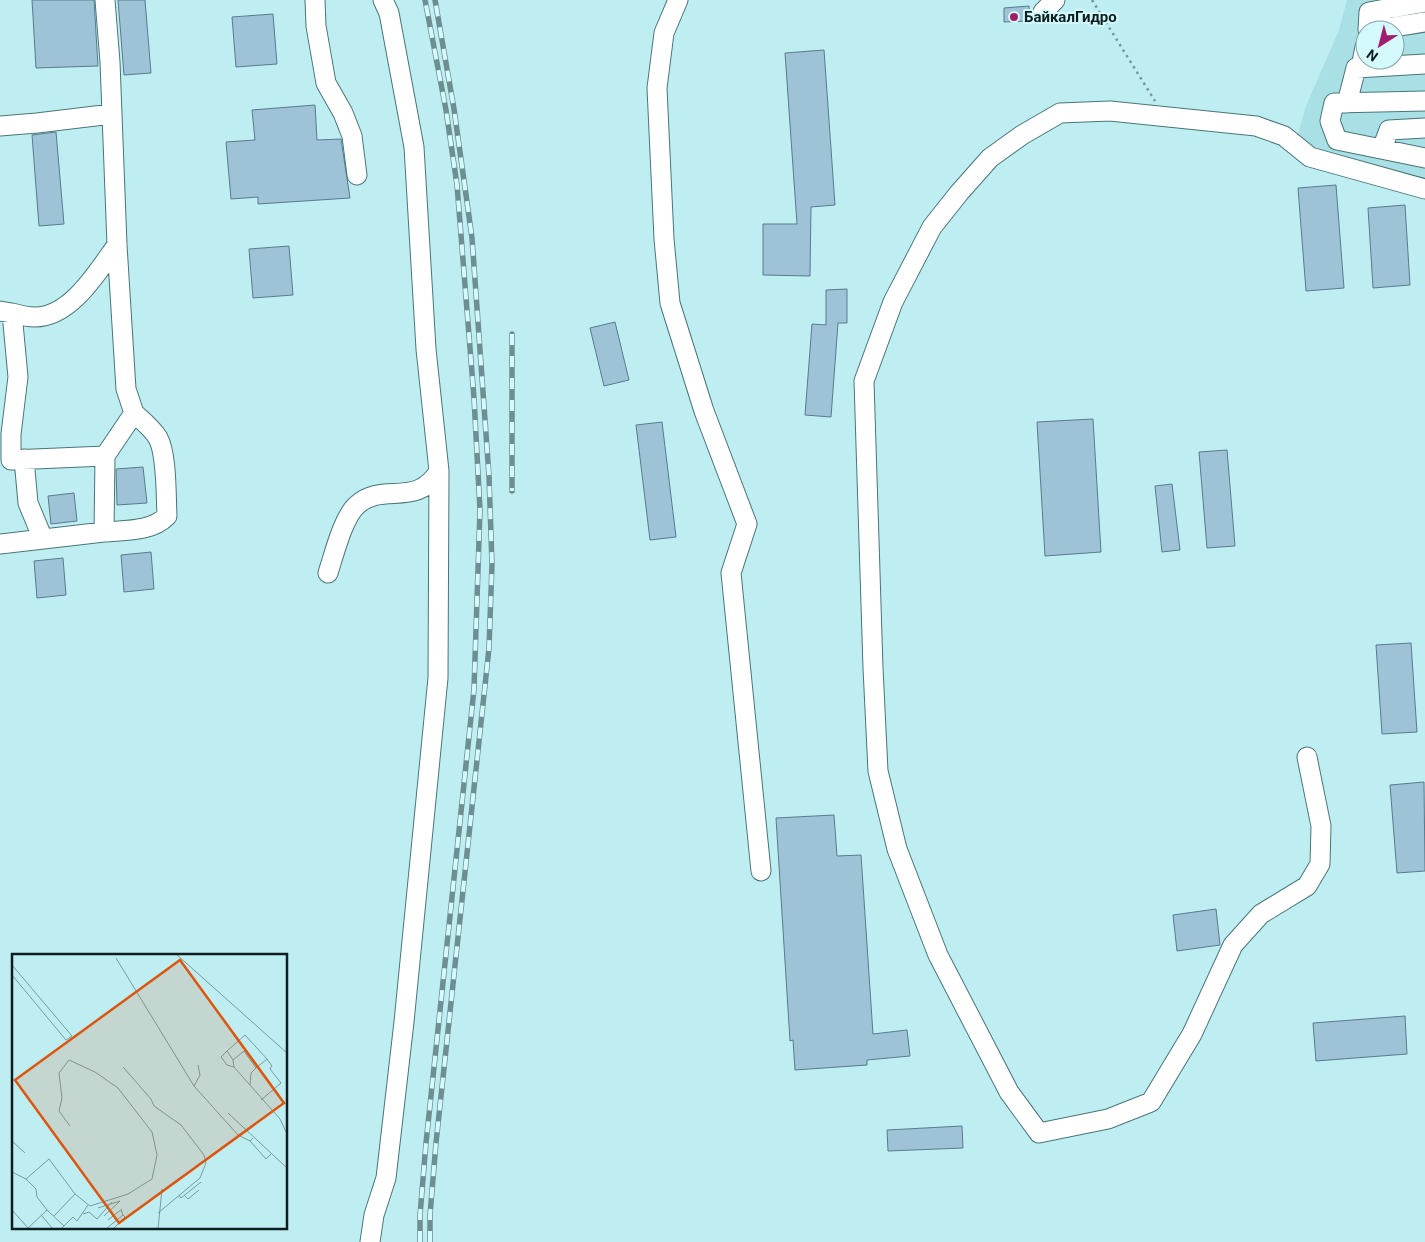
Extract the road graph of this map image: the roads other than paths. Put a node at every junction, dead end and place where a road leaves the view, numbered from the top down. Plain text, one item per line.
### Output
1 (105, 0) edge
2 (315, 0) edge
3 (383, 0) edge
4 (678, 0) edge
5 (1425, 2) edge
6 (1369, 20) edge
7 (1425, 22) edge
8 (1405, 25) edge
9 (1425, 64) edge
10 (1405, 65) edge
11 (1355, 70) edge
12 (1425, 101) edge
13 (1347, 103) junction
14 (112, 114) junction
15 (0, 126) edge
16 (1425, 128) edge
17 (1382, 149) junction
18 (1425, 158) edge
19 (357, 176) dead end
20 (1425, 189) edge
21 (117, 245) junction
22 (6, 312) edge
23 (134, 413) junction
24 (105, 456) junction
25 (12, 460) edge
26 (439, 470) junction
27 (104, 532) junction
28 (43, 539) junction
29 (0, 544) edge
30 (328, 573) dead end
31 (1307, 757) dead end
32 (761, 871) dead end
33 (370, 1242) edge

1 - 14 street
2 - 19 street
3 - 26 street
4 - 32 street
5 - 6 street
7 - 8 street
9 - 10 street
11 - 13 street
12 - 13 street
13 - 17 street
14 - 15 street
14 - 21 street
16 - 17 street
17 - 18 street
20 - 31 street
21 - 22 street
21 - 23 street
22 - 25 street
23 - 24 street
23 - 27 street
24 - 25 street
24 - 27 street
25 - 28 street
26 - 30 street
26 - 33 street
27 - 28 street
28 - 29 street

